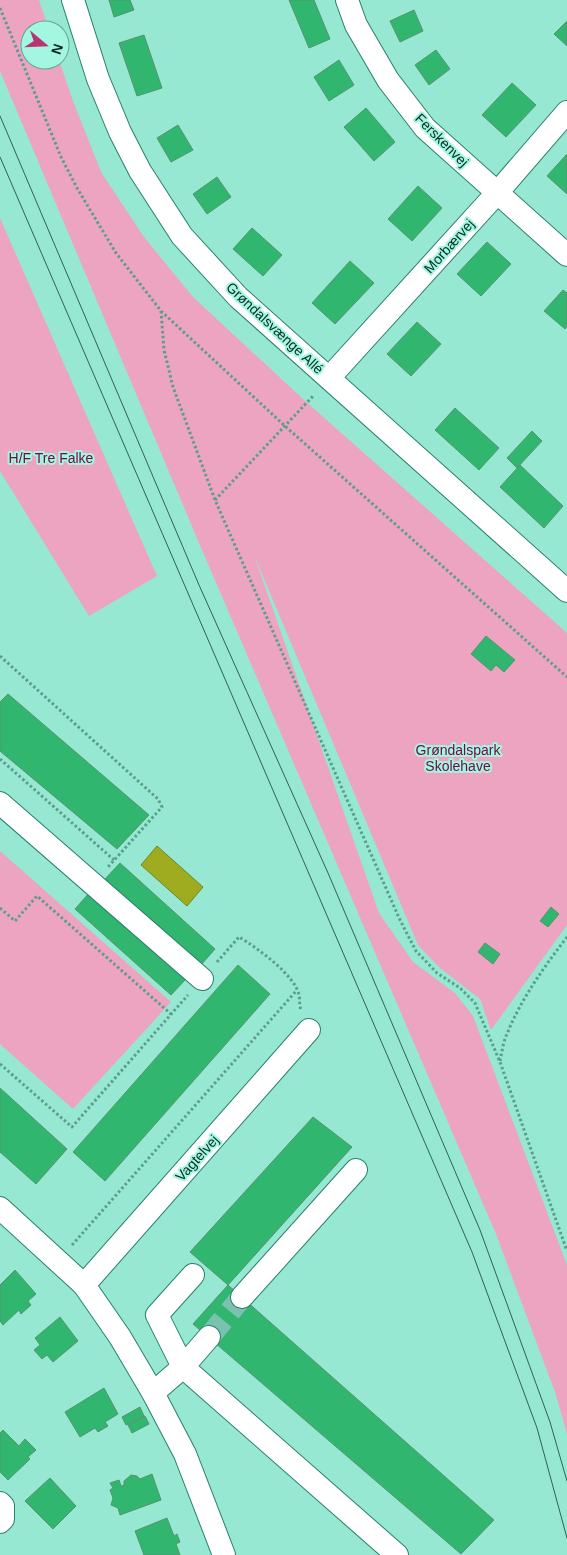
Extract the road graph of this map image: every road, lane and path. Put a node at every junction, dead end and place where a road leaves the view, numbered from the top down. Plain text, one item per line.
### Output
1 (73, 0) edge
2 (347, 0) edge
3 (0, 8) edge
4 (567, 112) edge
5 (497, 193) junction
6 (567, 255) edge
7 (160, 311) junction
8 (329, 378) junction
9 (285, 426) junction
10 (215, 500) junction
11 (567, 591) edge
12 (0, 656) edge
13 (567, 677) edge
14 (0, 759) edge
15 (0, 803) edge
16 (114, 860) junction
17 (93, 884) junction
18 (0, 908) edge
19 (567, 937) edge
20 (202, 979) junction
21 (297, 990) junction
22 (172, 1014) junction
23 (309, 1030) joint
24 (500, 1062) junction
25 (0, 1064) edge
26 (356, 1170) dead end
27 (0, 1208) edge
28 (567, 1251) edge
29 (58, 1260) junction
30 (194, 1275) dead end
31 (84, 1285) junction
32 (242, 1297) tunnel mouth
33 (209, 1338) tunnel mouth
34 (183, 1367) junction
35 (153, 1393) junction
36 (0, 1504) edge
37 (0, 1522) edge
38 (224, 1555) edge
39 (397, 1555) edge

1 - 8 street, Grøndalsvænge Allé
2 - 5 street, Ferskenvej
3 - 7 path
4 - 5 street, Morbærvej
5 - 6 street, Ferskenvej
5 - 8 street, Morbærvej
7 - 9 path
7 - 10 path
8 - 9 path
8 - 11 street, Grøndalsvænge Allé
9 - 10 path
9 - 13 path
10 - 24 path
12 - 16 path
14 - 16 path
15 - 17 street
16 - 17 path
17 - 20 street
18 - 22 path
19 - 24 path
20 - 21 path
20 - 22 path
21 - 23 path
21 - 29 path
22 - 25 path
23 - 31 street, Vagtelvej
24 - 28 path
26 - 32 street
27 - 29 street
29 - 31 street
30 - 34 street
31 - 35 street
33 - 34 street
34 - 35 street
34 - 39 street
35 - 38 street
36 - 37 street

